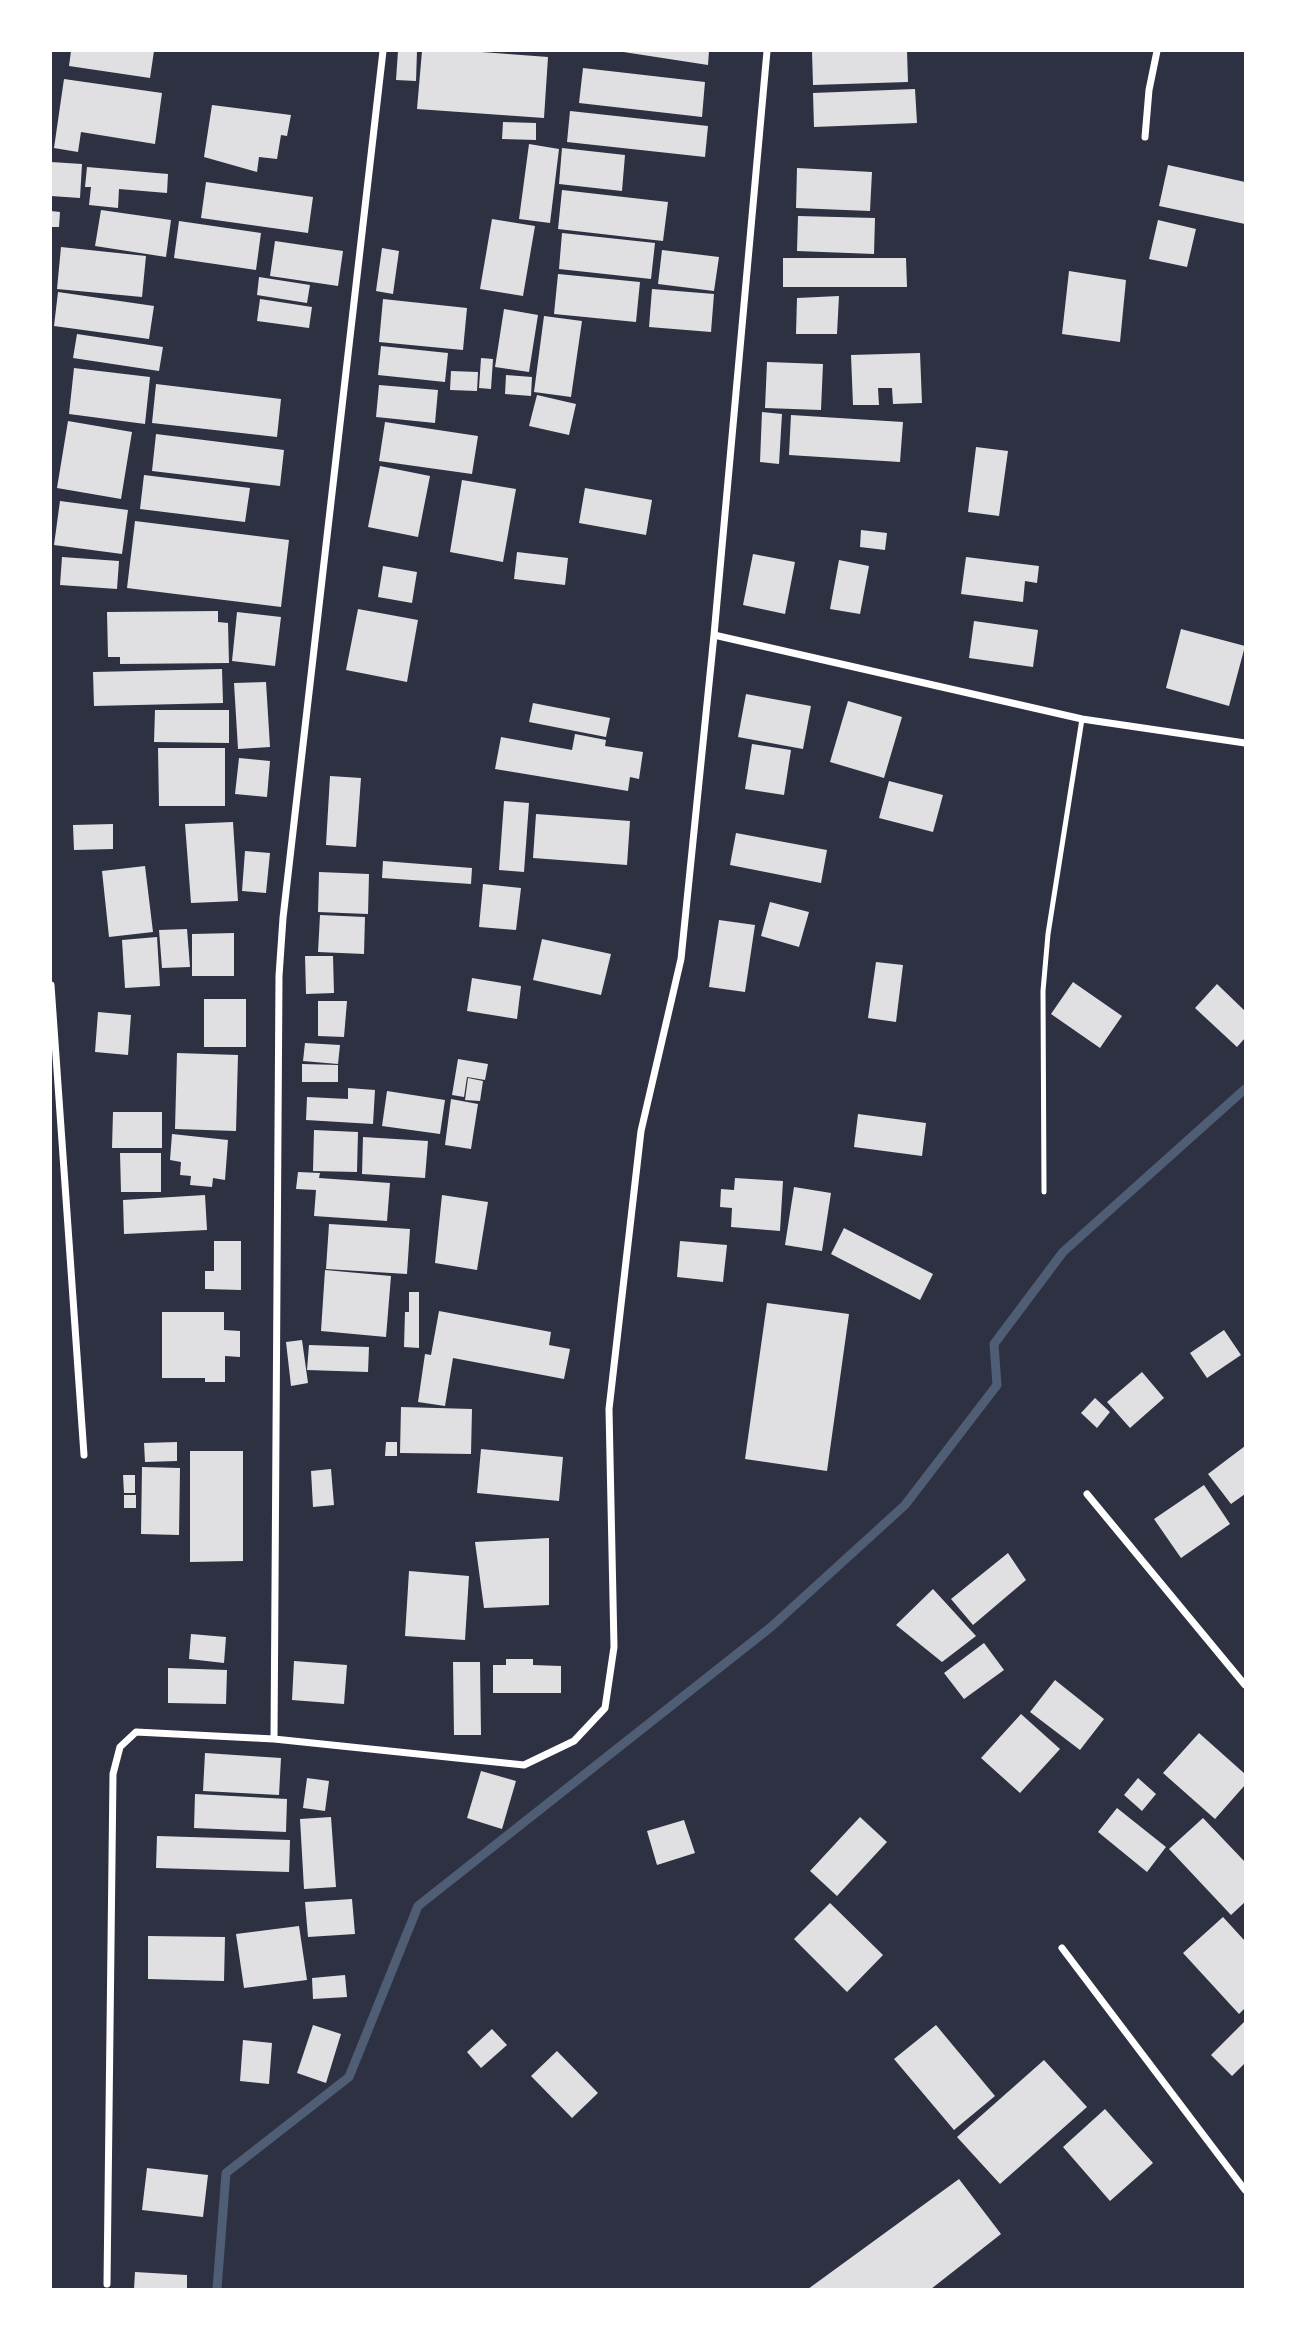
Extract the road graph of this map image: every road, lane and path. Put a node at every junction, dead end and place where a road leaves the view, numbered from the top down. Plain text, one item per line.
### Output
1 (383, 51) edge
2 (768, 51) edge
3 (1157, 51) edge
4 (1145, 138) dead end
5 (714, 635) junction
6 (1082, 719) junction
7 (1245, 743) edge
8 (51, 985) edge
9 (1045, 1192) dead end
10 (84, 1455) dead end
11 (1087, 1494) dead end
12 (1245, 1685) edge
13 (274, 1739) junction
14 (1062, 1948) dead end
15 (1245, 2190) edge
16 (107, 2284) dead end

1 - 13 street
2 - 5 street
3 - 4 street
5 - 6 street
5 - 13 street
6 - 7 street
6 - 9 lane
8 - 10 street
11 - 12 street
13 - 16 street
14 - 15 street

